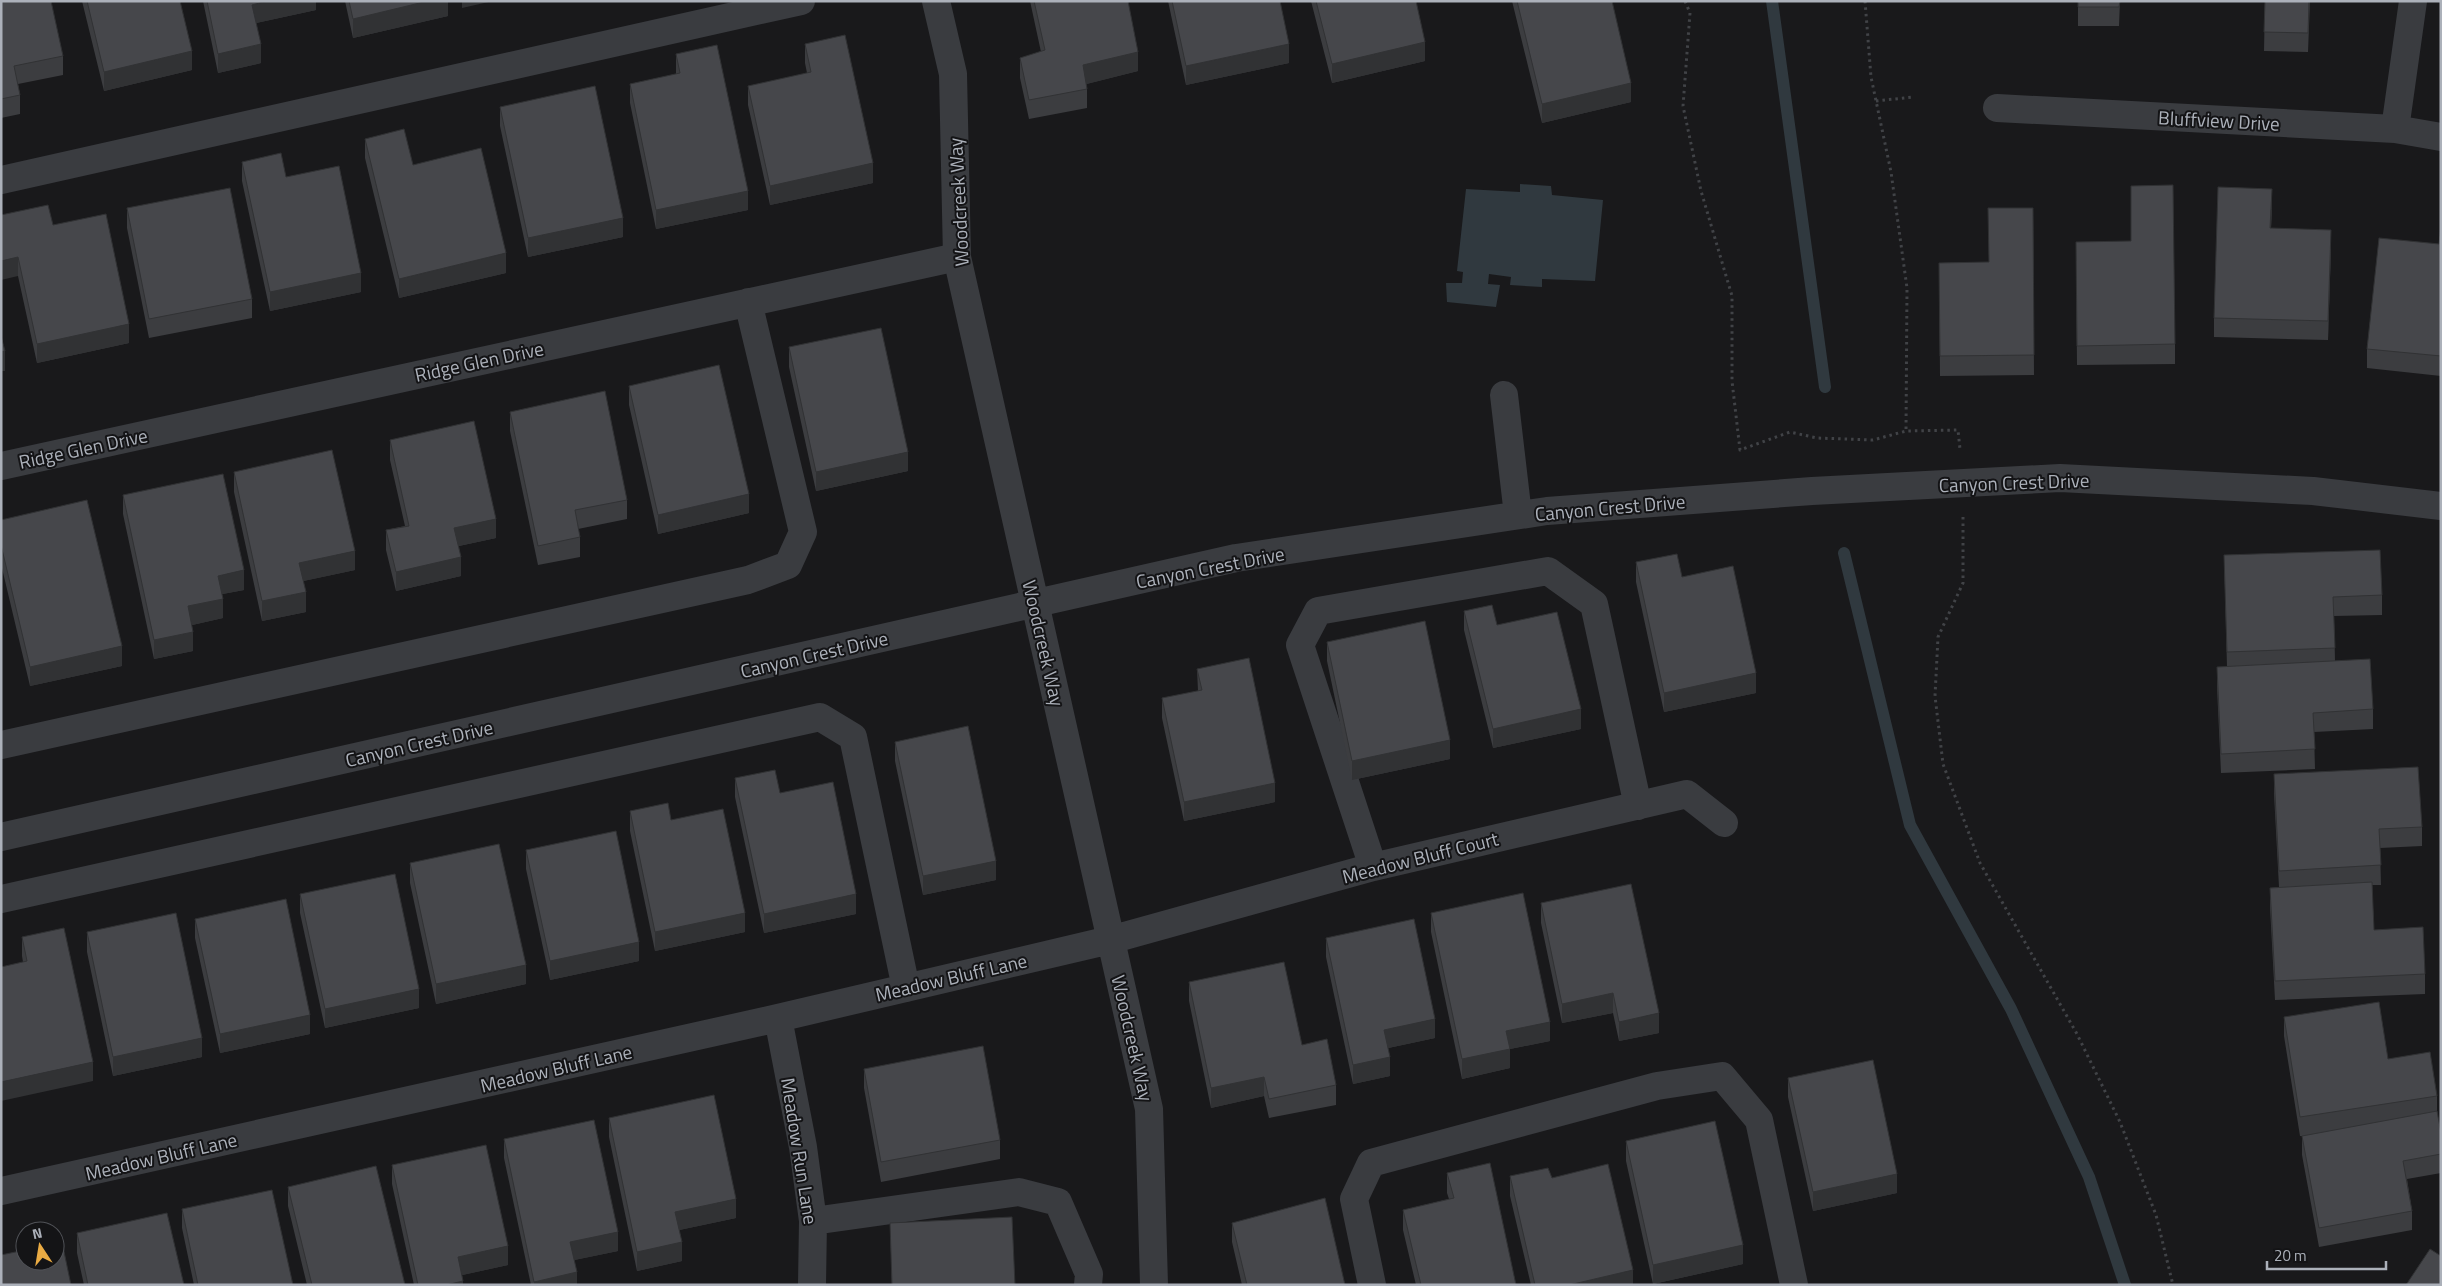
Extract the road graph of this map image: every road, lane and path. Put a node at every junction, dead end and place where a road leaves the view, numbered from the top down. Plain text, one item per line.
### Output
1 (801, 1) edge
2 (936, 1) edge
3 (1685, 1) edge
4 (1865, 1) edge
5 (2413, 1) edge
6 (1913, 97) dead end
7 (1876, 101) junction
8 (1997, 108) dead end
9 (2396, 130) junction
10 (2441, 137) edge
11 (1, 180) edge
12 (957, 257) junction
13 (748, 302) junction
14 (1504, 395) dead end
15 (1906, 431) junction
16 (1, 466) edge
17 (1962, 483) junction
18 (2441, 506) edge
19 (1518, 515) junction
20 (1035, 604) junction
21 (1, 745) edge
22 (1638, 806) junction
23 (1724, 823) dead end
24 (1, 837) edge
25 (1372, 867) junction
26 (1, 899) edge
27 (1110, 940) junction
28 (906, 988) junction
29 (778, 1018) junction
30 (1, 1191) edge
31 (813, 1221) junction
32 (812, 1285) edge
33 (1088, 1285) edge
34 (1154, 1285) edge
35 (1372, 1285) edge
36 (1794, 1285) edge
37 (2173, 1285) edge

1 - 11 street
2 - 12 street, Woodcreek Way
3 - 15 path
4 - 7 path
5 - 9 street
6 - 7 path
7 - 15 path
8 - 9 street, Bluffview Drive
9 - 10 street, Bluffview Drive
12 - 13 street, Ridge Glen Drive
12 - 20 street, Woodcreek Way
13 - 16 street, Ridge Glen Drive
13 - 21 street
14 - 19 street
15 - 17 path
17 - 18 street, Canyon Crest Drive
17 - 19 street, Canyon Crest Drive
17 - 37 path
19 - 20 street, Canyon Crest Drive
20 - 24 street, Canyon Crest Drive
20 - 27 street, Woodcreek Way
22 - 23 street, Meadow Bluff Court
22 - 25 street, Meadow Bluff Court
22 - 25 street
25 - 27 street, Meadow Bluff Court
26 - 28 street
27 - 28 street, Meadow Bluff Lane
27 - 34 street, Woodcreek Way
28 - 29 street, Meadow Bluff Lane
29 - 30 street, Meadow Bluff Lane
29 - 31 street, Meadow Run Lane
31 - 32 street, Meadow Run Lane
31 - 33 street
35 - 36 street

